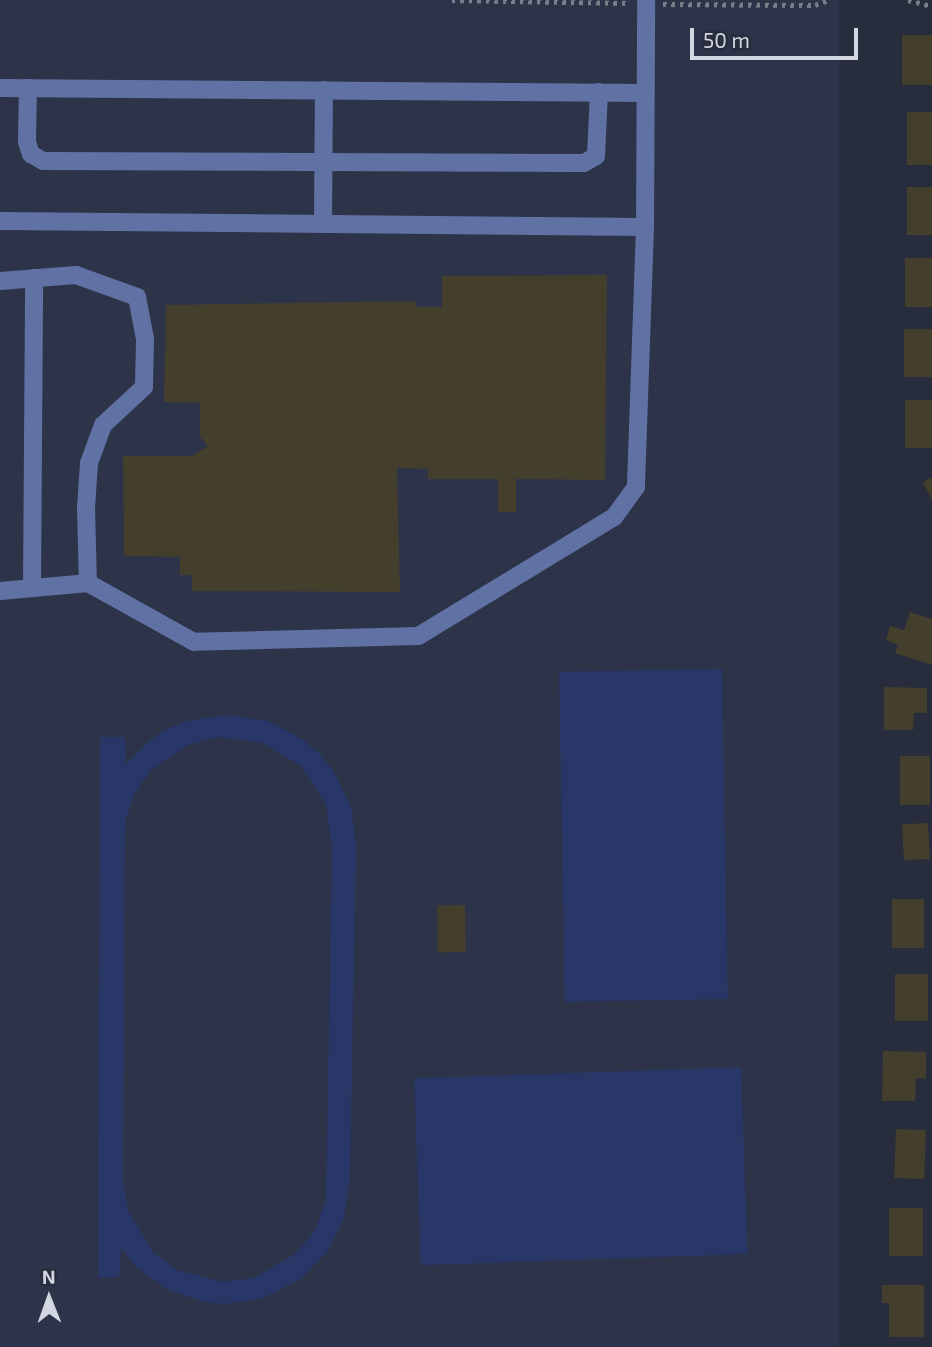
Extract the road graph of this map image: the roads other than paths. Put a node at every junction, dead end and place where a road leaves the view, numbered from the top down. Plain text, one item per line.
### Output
1 (646, 0) edge
2 (0, 88) edge
3 (28, 88) junction
4 (324, 90) junction
5 (599, 92) junction
6 (645, 93) junction
7 (323, 162) junction
8 (0, 220) edge
9 (323, 224) junction
10 (645, 227) junction
11 (42, 277) junction
12 (0, 281) edge
13 (88, 583) junction
14 (32, 588) junction
15 (0, 591) edge

1 - 6 lane
2 - 3 lane
3 - 4 lane
3 - 7 lane
4 - 5 lane
4 - 7 lane
5 - 6 lane
5 - 7 lane
6 - 10 lane
7 - 9 lane
8 - 9 lane
9 - 10 lane
10 - 13 lane
11 - 12 lane
11 - 13 lane
11 - 14 lane
13 - 14 lane
14 - 15 lane

